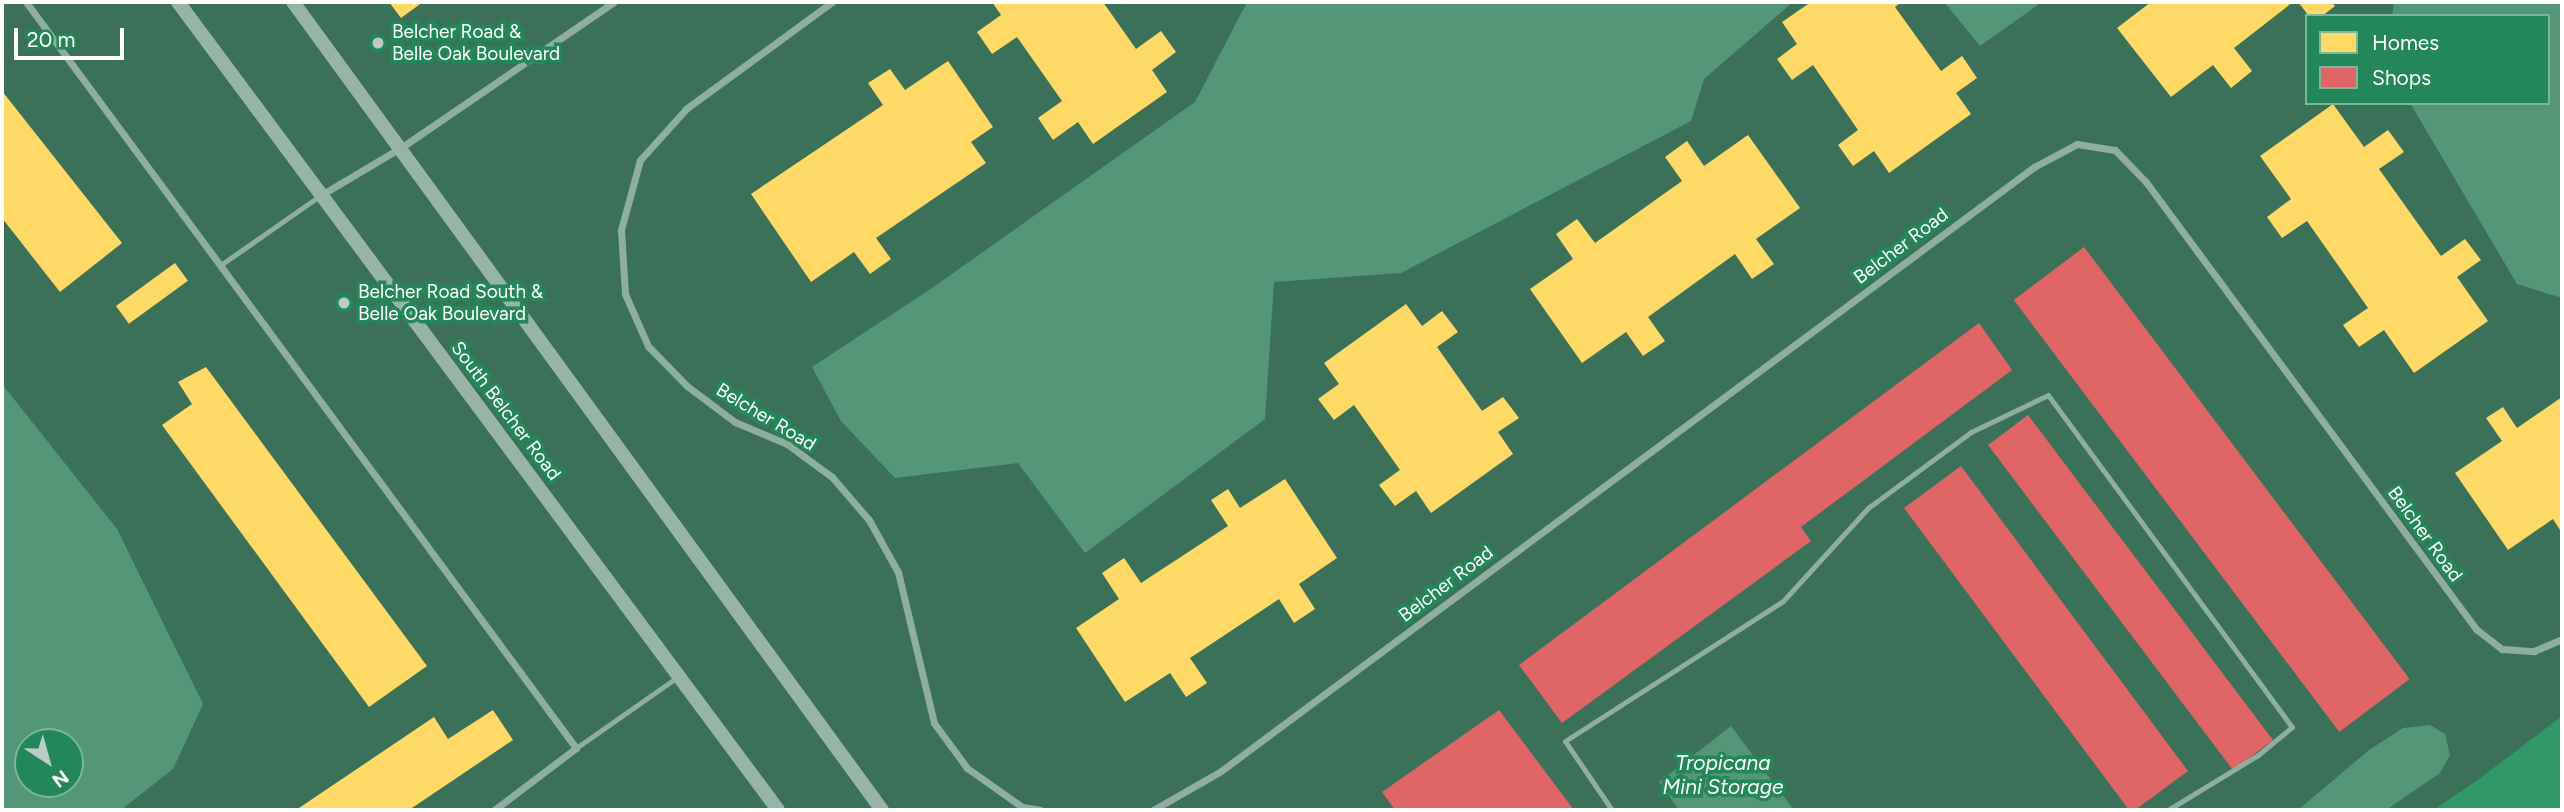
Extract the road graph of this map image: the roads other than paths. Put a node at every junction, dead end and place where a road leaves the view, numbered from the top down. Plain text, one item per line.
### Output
1 (26, 2) edge
2 (178, 2) edge
3 (293, 2) edge
4 (598, 2) edge
5 (614, 2) edge
6 (831, 2) edge
7 (604, 9) junction
8 (402, 147) junction
9 (321, 195) junction
10 (222, 264) junction
11 (2562, 639) edge
12 (679, 677) junction
13 (576, 748) junction
14 (494, 810) edge
15 (778, 810) edge
16 (882, 810) edge
17 (1040, 810) edge
18 (1153, 810) edge
19 (1612, 810) edge
20 (2168, 810) edge

1 - 10 street
2 - 9 main road, South Belcher Road
3 - 8 main road
4 - 7 street
5 - 7 street
6 - 17 street, Belcher Road
7 - 8 street
8 - 9 street
8 - 16 main road
9 - 10 lane
9 - 12 main road, South Belcher Road
10 - 13 street
11 - 18 street, Belcher Road
12 - 13 lane
12 - 15 main road, South Belcher Road
13 - 14 street
19 - 20 lane

